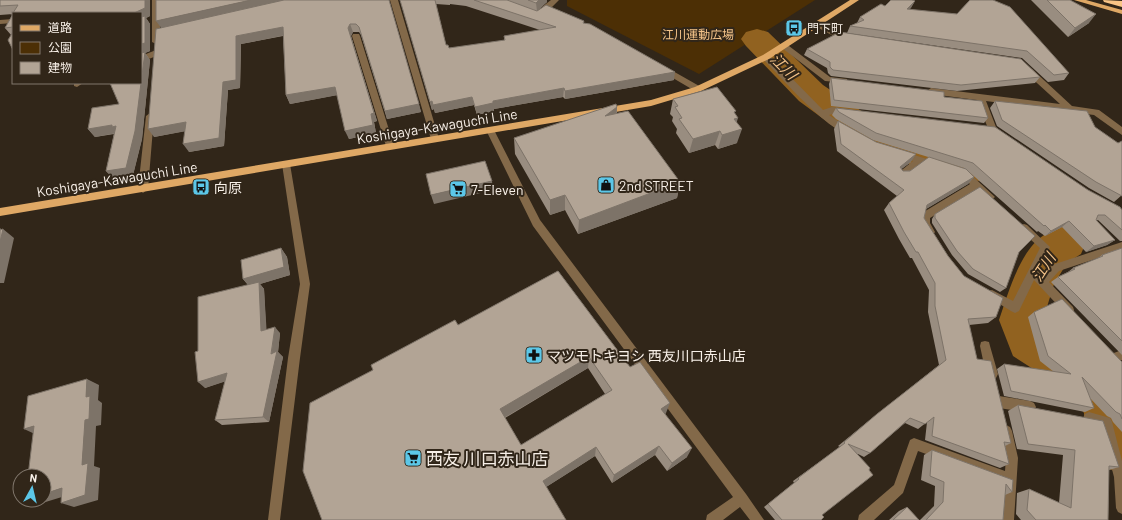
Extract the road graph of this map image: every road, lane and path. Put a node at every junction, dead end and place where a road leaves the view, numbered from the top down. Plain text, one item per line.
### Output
1 (156, 0) edge
2 (394, 0) edge
3 (555, 0) edge
4 (855, 0) edge
5 (1078, 0) edge
6 (1107, 0) edge
7 (1122, 4) edge
8 (1122, 12) edge
9 (538, 16) edge
10 (156, 18) junction
11 (12, 21) edge
12 (0, 22) edge
13 (146, 22) edge
14 (818, 24) junction
15 (356, 36) dead end
16 (854, 38) edge
17 (785, 46) junction
18 (766, 57) junction
19 (142, 59) edge
20 (659, 66) edge
21 (1024, 67) edge
22 (851, 82) edge
23 (698, 89) junction
24 (920, 90) edge
25 (981, 98) junction
26 (150, 109) edge
27 (1070, 109) junction
28 (855, 112) edge
29 (822, 114) junction
30 (490, 130) junction
31 (1122, 132) edge
32 (857, 136) edge
33 (435, 139) junction
34 (1011, 142) edge
35 (390, 146) junction
36 (895, 152) edge
37 (921, 160) junction
38 (286, 164) junction
39 (901, 175) edge
40 (976, 185) junction
41 (143, 189) junction
42 (1000, 206) edge
43 (0, 212) edge
44 (1017, 221) edge
45 (1108, 238) edge
46 (936, 241) edge
47 (1120, 246) edge
48 (1033, 272) junction
49 (1042, 282) junction
50 (983, 289) edge
51 (1079, 320) edge
52 (985, 346) dead end
53 (997, 395) junction
54 (1045, 410) edge
55 (1075, 416) edge
56 (1011, 478) junction
57 (742, 498) junction
58 (1122, 508) edge
59 (274, 520) edge
60 (712, 520) edge
61 (758, 520) edge
62 (864, 520) edge
63 (1008, 520) edge

1 - 10 street
2 - 33 street
3 - 9 street
4 - 14 main road, Koshigaya-Kawaguchi Line
5 - 8 main road
6 - 7 highway
10 - 13 street
10 - 19 street
11 - 12 street
14 - 16 street
14 - 17 main road, Koshigaya-Kawaguchi Line
15 - 35 street
17 - 18 main road, Koshigaya-Kawaguchi Line
17 - 22 street
18 - 23 main road, Koshigaya-Kawaguchi Line
18 - 29 street
20 - 23 street
21 - 27 street
23 - 30 main road, Koshigaya-Kawaguchi Line
24 - 25 street
25 - 27 street
25 - 34 street
26 - 41 street
27 - 31 street
28 - 29 street
29 - 32 street
30 - 33 main road, Koshigaya-Kawaguchi Line
30 - 57 street
33 - 35 main road, Koshigaya-Kawaguchi Line
35 - 38 main road, Koshigaya-Kawaguchi Line
36 - 37 street
37 - 39 street
37 - 40 street
38 - 41 main road, Koshigaya-Kawaguchi Line
38 - 59 street
40 - 42 street
40 - 46 street
41 - 43 main road, Koshigaya-Kawaguchi Line
44 - 48 street
45 - 47 street
47 - 49 street
48 - 49 street
48 - 50 street
49 - 51 street
52 - 53 street
53 - 54 street
53 - 56 street
55 - 58 street
56 - 62 street
56 - 63 street
57 - 60 street
57 - 61 street

